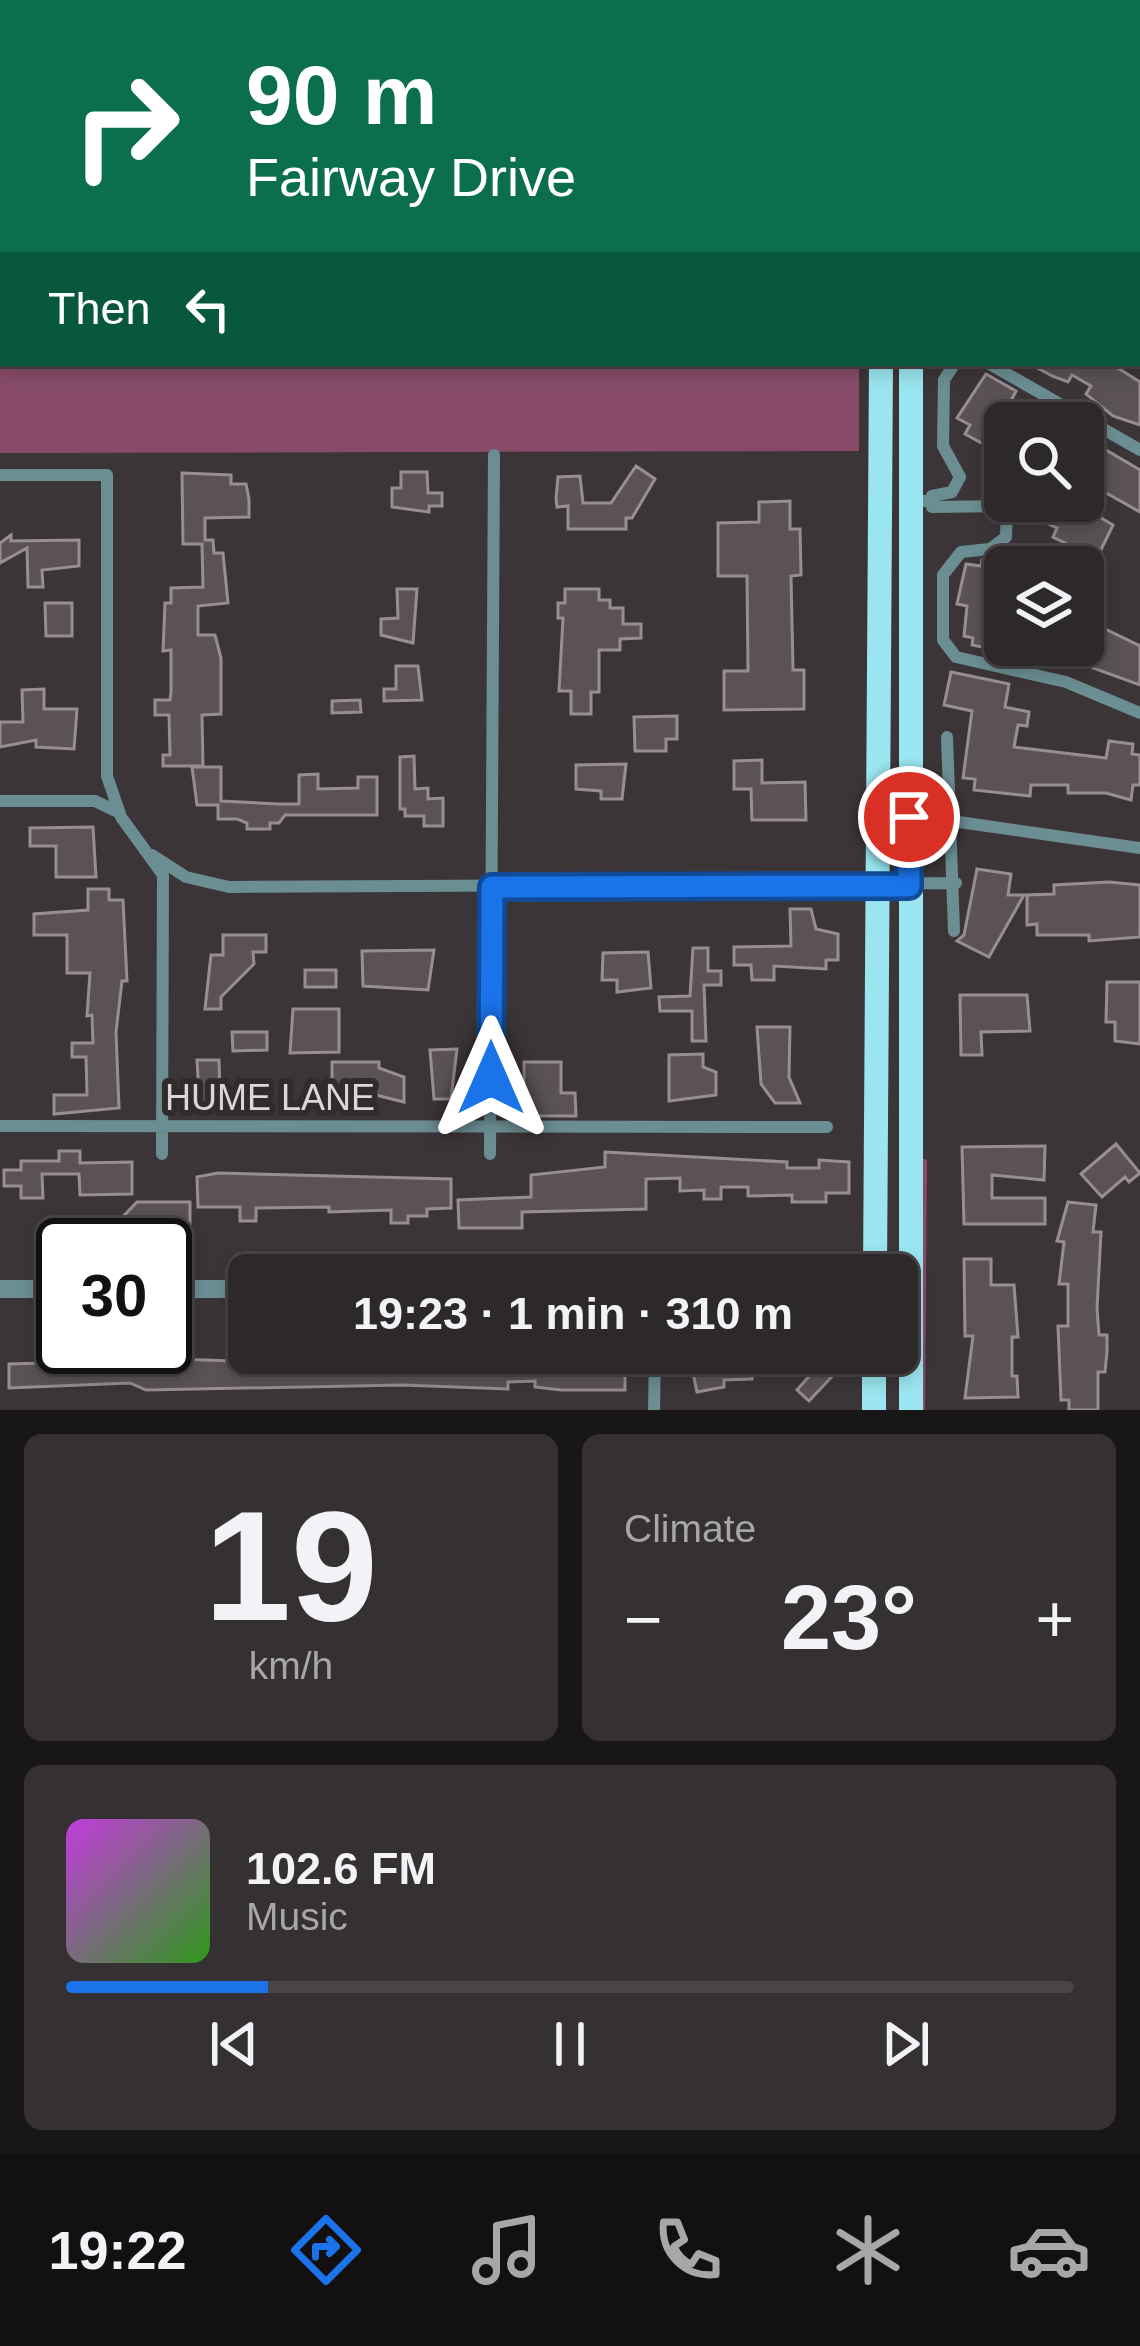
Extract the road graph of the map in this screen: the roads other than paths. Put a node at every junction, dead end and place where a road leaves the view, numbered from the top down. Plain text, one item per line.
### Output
1 (881, 366) edge
2 (911, 366) edge
3 (953, 366) edge
4 (993, 366) edge
5 (1140, 450) edge
6 (494, 454) dead end
7 (0, 475) edge
8 (921, 501) junction
9 (910, 640) junction
10 (943, 640) junction
11 (1140, 713) edge
12 (947, 736) dead end
13 (0, 801) edge
14 (121, 817) junction
15 (952, 820) junction
16 (1140, 848) edge
17 (152, 855) junction
18 (956, 883) junction
19 (894, 886) junction
20 (492, 887) junction
21 (954, 931) dead end
22 (0, 1126) edge
23 (163, 1126) junction
24 (490, 1126) junction
25 (827, 1126) dead end
26 (163, 1154) dead end
27 (490, 1154) dead end
28 (876, 1254) edge
29 (910, 1254) edge
30 (0, 1289) edge
31 (36, 1289) edge
32 (192, 1289) edge
33 (228, 1289) edge
34 (655, 1374) edge
35 (874, 1374) edge
36 (909, 1374) edge
37 (654, 1410) edge
38 (874, 1410) edge
39 (911, 1410) edge

1 - 19 main road
2 - 8 main road
3 - 8 street
4 - 5 street
6 - 20 street
7 - 14 street
8 - 9 main road
8 - 10 street
9 - 10 street
9 - 19 main road
10 - 11 street
12 - 15 street
13 - 14 street
14 - 17 street
15 - 16 street
15 - 18 street
17 - 20 street
17 - 23 street
18 - 19 street
18 - 21 street
19 - 20 street
19 - 28 main road
19 - 29 main road
20 - 24 street
22 - 23 street, HUME LANE
23 - 24 street, HUME LANE
23 - 26 street
24 - 25 street, HUME LANE
24 - 27 street
30 - 31 street
32 - 33 street
34 - 37 street
35 - 38 main road
36 - 39 main road

